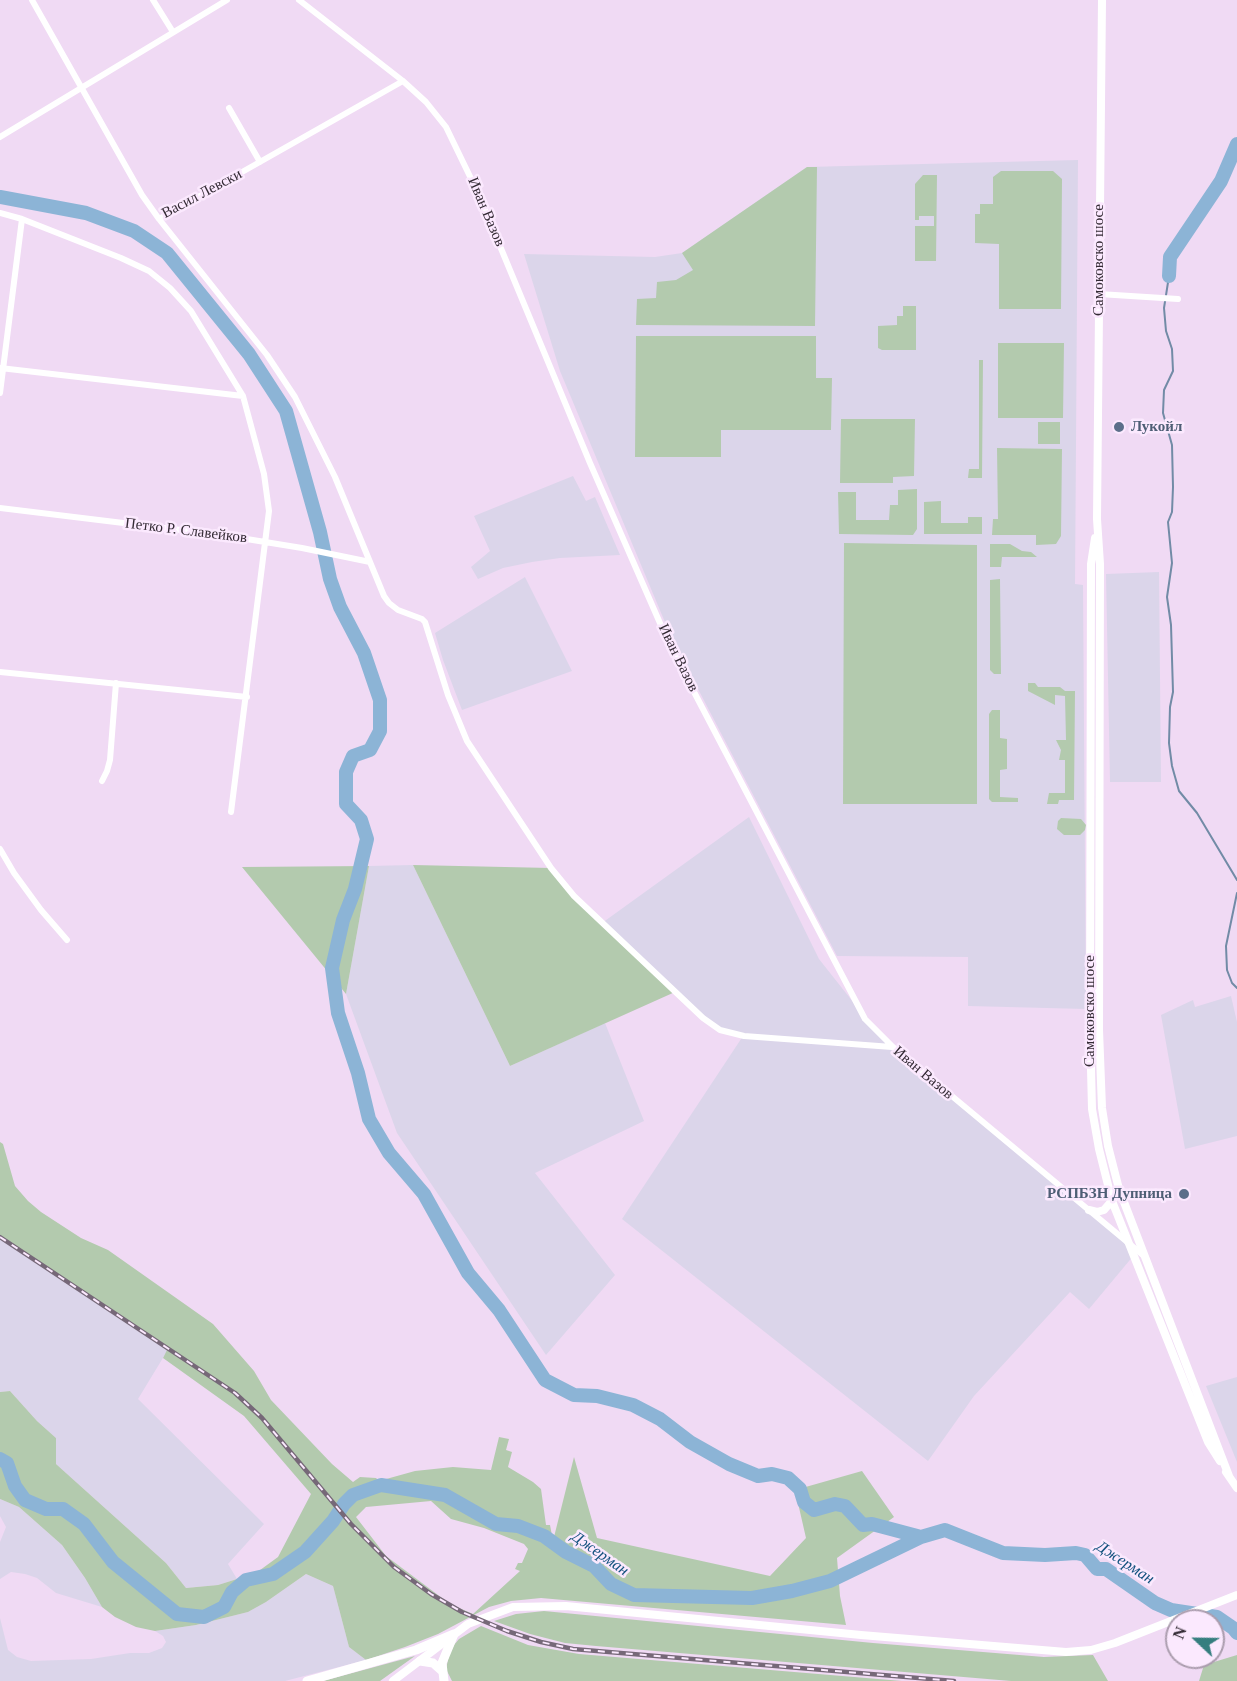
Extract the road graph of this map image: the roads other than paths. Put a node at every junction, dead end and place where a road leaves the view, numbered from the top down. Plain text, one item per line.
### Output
1 (32, 0) edge
2 (153, 0) edge
3 (227, 0) edge
4 (299, 0) edge
5 (1101, 0) edge
6 (173, 32) junction
7 (403, 81) junction
8 (81, 89) junction
9 (230, 108) dead end
10 (0, 137) edge
11 (260, 162) junction
12 (0, 213) edge
13 (22, 219) junction
14 (159, 219) junction
15 (1099, 294) junction
16 (1175, 299) dead end
17 (2, 368) edge
18 (0, 393) edge
19 (243, 396) junction
20 (0, 508) edge
21 (1097, 519) junction
22 (267, 542) junction
23 (370, 562) junction
24 (0, 672) edge
25 (116, 683) junction
26 (247, 697) junction
27 (102, 781) dead end
28 (231, 812) dead end
29 (0, 849) edge
30 (67, 940) dead end
31 (892, 1047) junction
32 (1119, 1189) junction
33 (1112, 1201) junction
34 (1089, 1210) junction
35 (1130, 1245) junction
36 (1145, 1258) junction
37 (1229, 1476) junction
38 (1237, 1488) edge
39 (1234, 1596) edge
40 (455, 1634) junction
41 (420, 1661) junction
42 (443, 1676) edge
43 (307, 1681) edge
44 (393, 1681) edge

1 - 8 street, Васил Левски
2 - 6 street
3 - 6 street
4 - 7 street, Иван Вазов
5 - 15 main road, Самоковско шосе
6 - 8 street
7 - 11 street, Васил Левски
7 - 31 street, Иван Вазов
8 - 10 street
8 - 14 street, Васил Левски
9 - 11 street
11 - 14 street, Васил Левски
12 - 13 street
13 - 17 street
13 - 19 street
14 - 23 street
15 - 16 street
15 - 21 main road, Самоковско шосе
17 - 18 street
17 - 19 street
19 - 22 street
20 - 22 street, Петко Р. Славейков
21 - 32 main road, Самоковско шосе
21 - 33 main road, Самоковско шосе
22 - 23 street, Петко Р. Славейков
22 - 26 street
23 - 31 street
24 - 25 street
25 - 26 street
25 - 27 street
26 - 28 street
29 - 30 street
31 - 34 street, Иван Вазов
32 - 33 main road
32 - 36 main road, Самоковско шосе
33 - 34 main road
33 - 35 main road, Самоковско шосе
34 - 35 street, Иван Вазов
35 - 36 street, Иван Вазов
35 - 37 main road, Самоковско шосе
36 - 37 main road, Самоковско шосе
37 - 38 main road, Самоковско шосе
39 - 40 main road
40 - 41 main road
40 - 42 main road
40 - 43 main road
41 - 42 main road
41 - 44 main road

